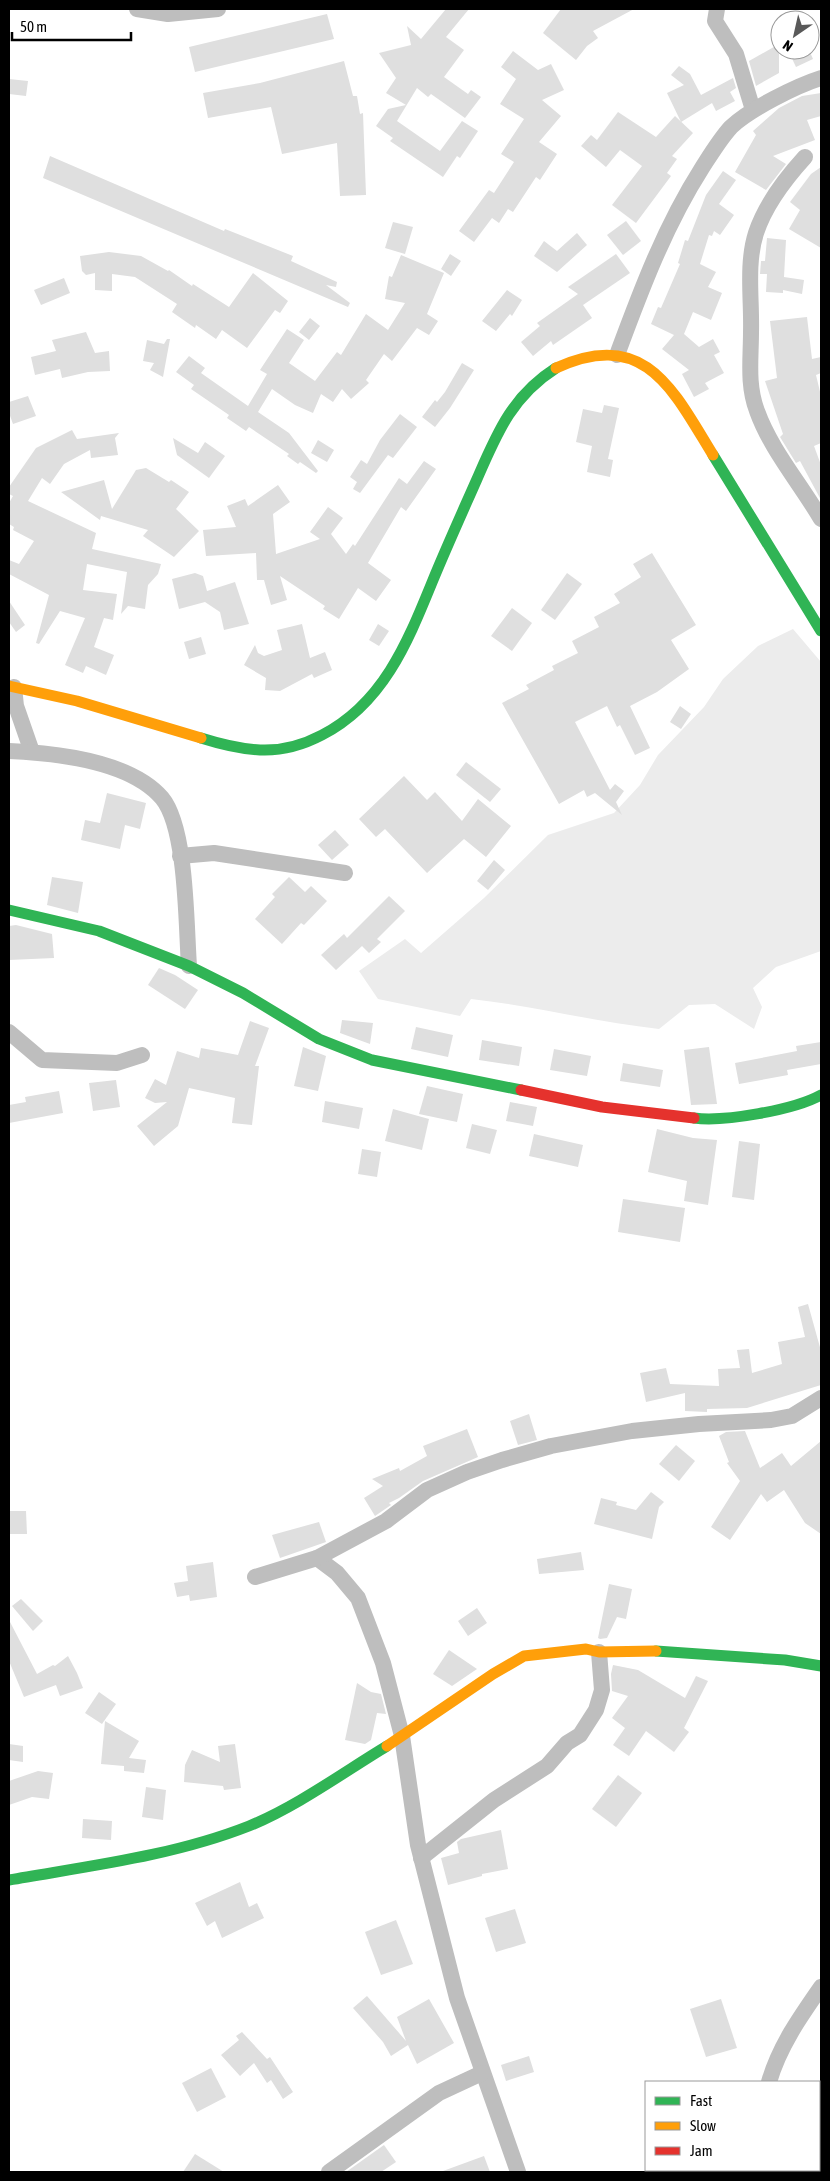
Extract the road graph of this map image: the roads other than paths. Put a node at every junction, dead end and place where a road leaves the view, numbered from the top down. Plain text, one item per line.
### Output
1 (137, 9) edge
2 (218, 9) edge
3 (718, 9) edge
4 (821, 78) edge
5 (753, 110) junction
6 (806, 157) dead end
7 (617, 355) junction
8 (821, 519) edge
9 (821, 631) edge
10 (11, 687) edge
11 (9, 751) edge
12 (32, 752) junction
13 (180, 856) junction
14 (344, 873) dead end
15 (9, 910) edge
16 (189, 966) junction
17 (9, 1032) edge
18 (142, 1055) dead end
19 (821, 1095) edge
20 (821, 1398) edge
21 (317, 1558) junction
22 (255, 1577) dead end
23 (599, 1652) junction
24 (821, 1666) edge
25 (402, 1736) junction
26 (421, 1858) junction
27 (9, 1880) edge
28 (821, 1987) edge
29 (482, 2073) junction
30 (769, 2081) edge
31 (329, 2172) edge
32 (518, 2172) edge

1 - 2 street
3 - 5 street
4 - 5 street
5 - 7 street
6 - 8 street
7 - 9 street
7 - 10 street
10 - 12 street
11 - 12 street
12 - 13 street
13 - 14 street
13 - 16 street
15 - 16 street
16 - 19 street
17 - 18 street
20 - 21 street
21 - 22 street
21 - 25 street
23 - 24 street
23 - 25 street
23 - 26 street
25 - 26 street
25 - 27 street
26 - 29 street
28 - 30 street
29 - 31 street
29 - 32 street

